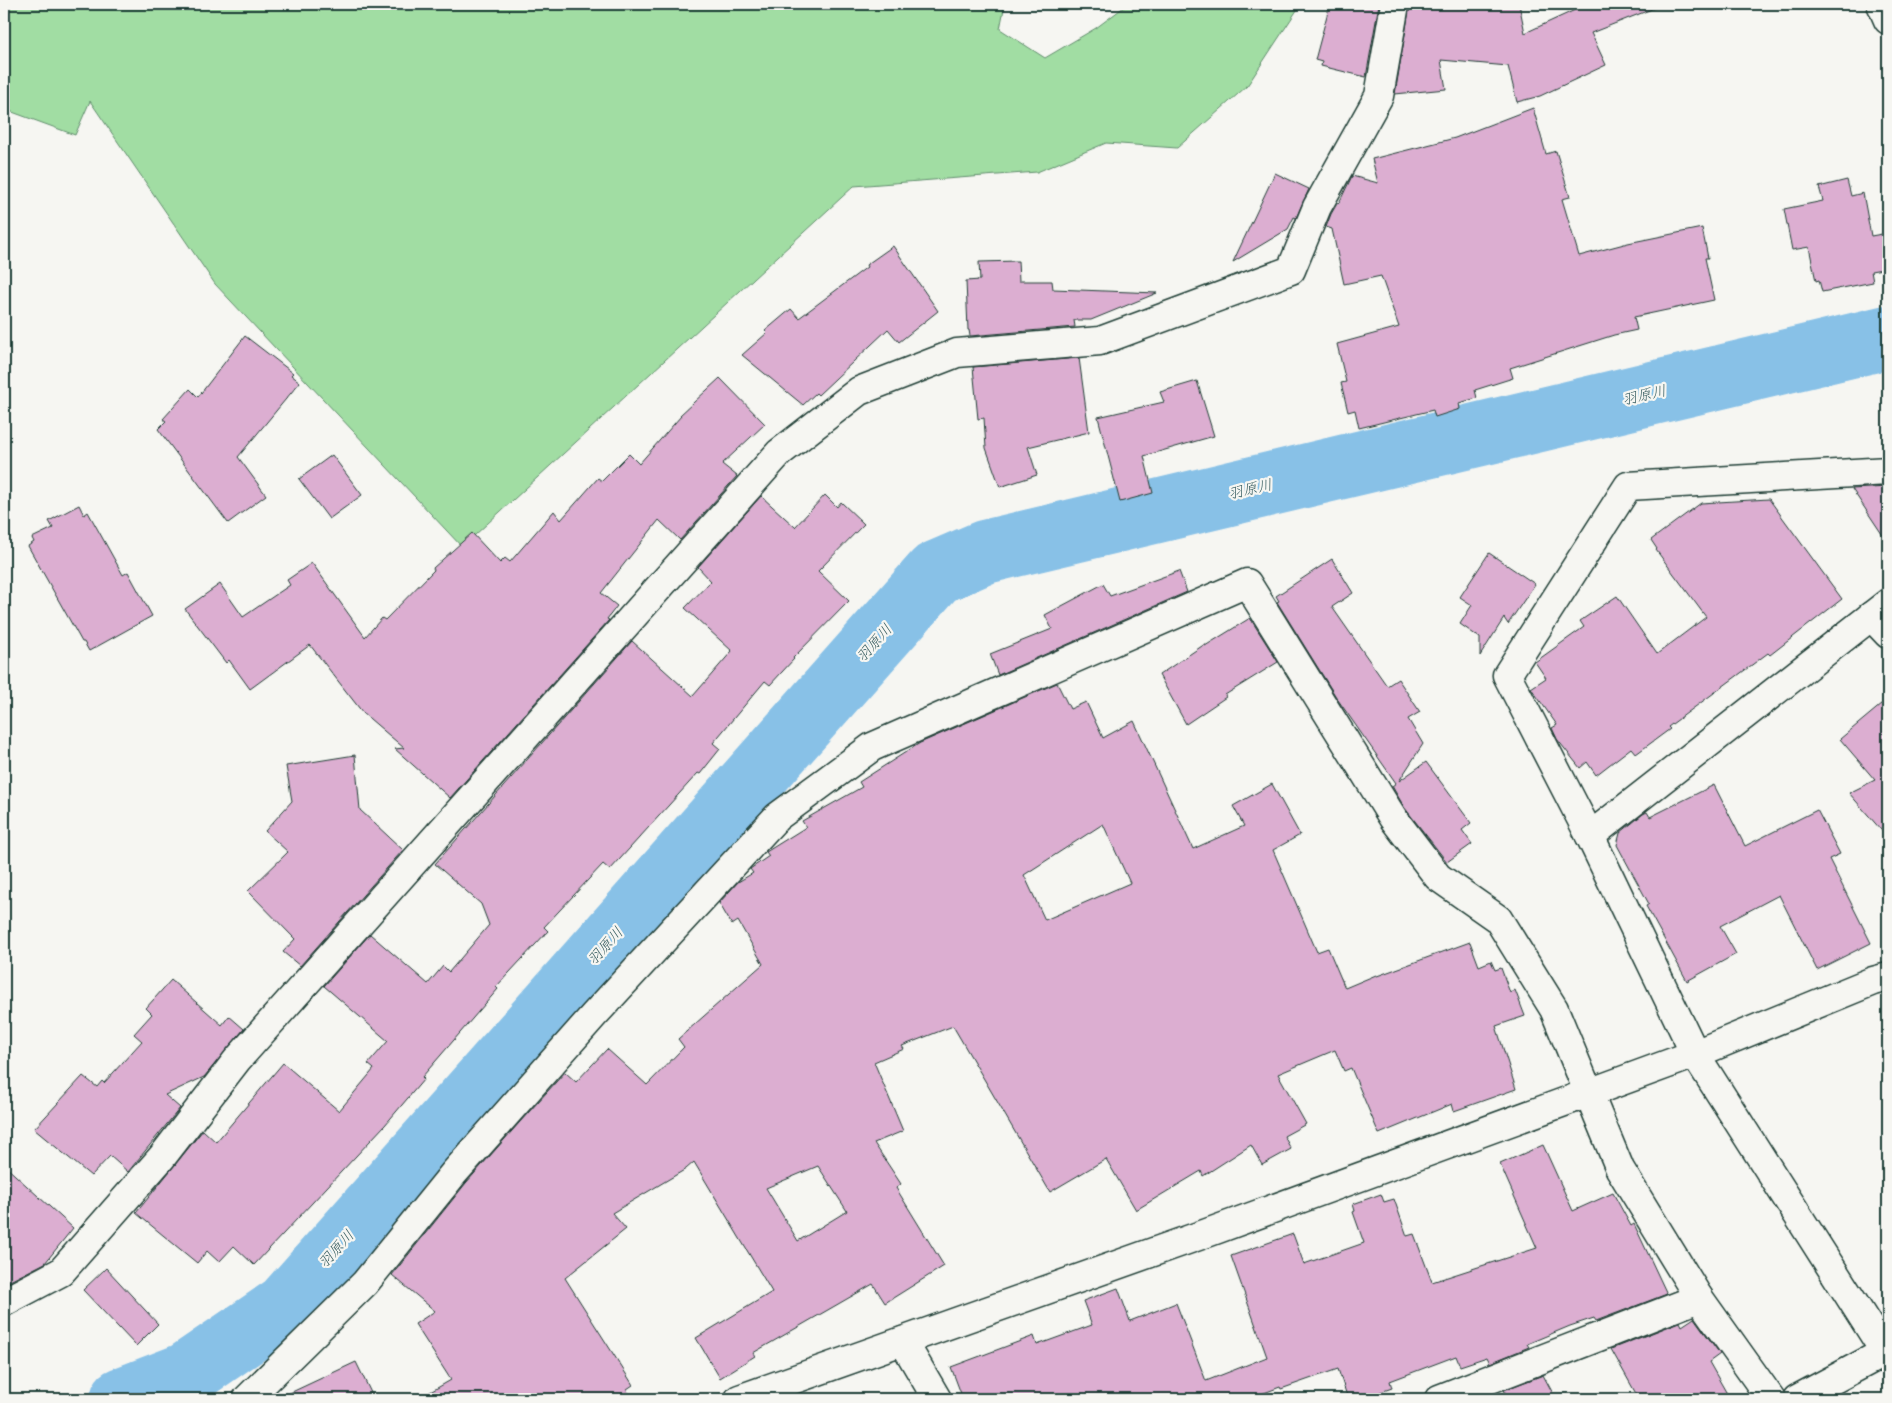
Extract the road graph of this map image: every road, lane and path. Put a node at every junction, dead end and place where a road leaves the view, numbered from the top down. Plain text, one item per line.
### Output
1 (1395, 4) edge
2 (1881, 4) edge
3 (1888, 20) edge
4 (1888, 471) edge
5 (1882, 618) edge
6 (1590, 836) junction
7 (1888, 977) edge
8 (1694, 1054) junction
9 (1589, 1092) junction
10 (1700, 1298) junction
11 (4, 1302) edge
12 (903, 1341) junction
13 (1485, 1391) edge
14 (247, 1399) edge
15 (739, 1399) edge
16 (938, 1399) edge
17 (1438, 1399) edge
18 (1771, 1399) edge
19 (1797, 1399) edge

1 - 11 street
2 - 3 street
4 - 6 street
5 - 6 street
6 - 8 street
7 - 8 street
8 - 9 street
8 - 19 street
9 - 10 street
9 - 12 street
9 - 14 street
10 - 13 street
10 - 18 street
12 - 15 street
12 - 16 street
13 - 17 street

